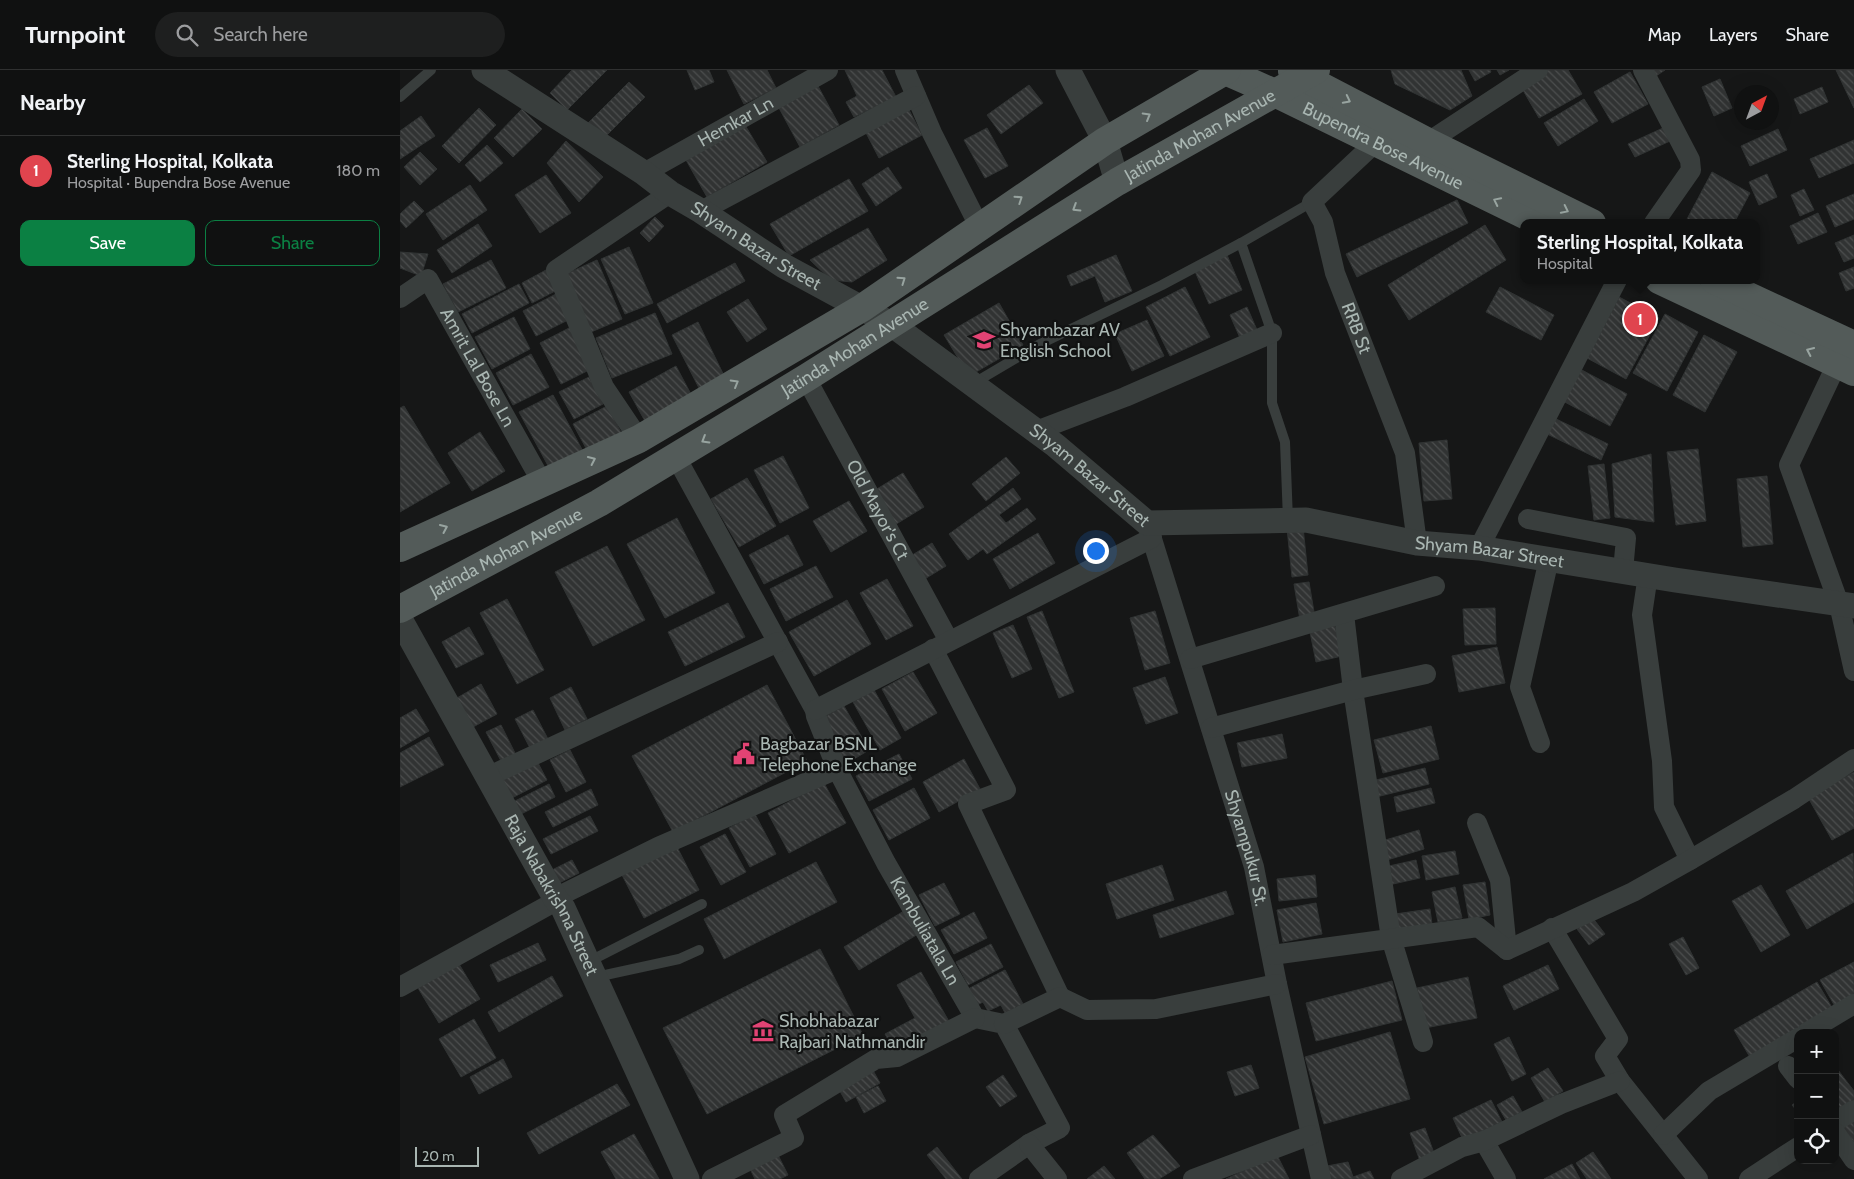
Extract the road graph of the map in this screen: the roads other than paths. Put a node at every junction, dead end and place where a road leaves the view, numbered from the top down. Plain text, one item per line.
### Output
1 (431, 70) edge
2 (484, 70) edge
3 (828, 70) edge
4 (905, 70) edge
5 (1068, 70) edge
6 (1226, 70) edge
7 (1538, 70) edge
8 (1643, 70) edge
9 (1303, 72) edge
10 (1275, 93) junction
11 (916, 96) junction
12 (400, 97) edge
13 (1105, 141) junction
14 (1376, 142) junction
15 (1428, 142) junction
16 (644, 173) junction
17 (1117, 182) junction
18 (670, 193) junction
19 (1312, 202) junction
20 (701, 211) junction
21 (1533, 219) edge
22 (1584, 219) edge
23 (1657, 219) edge
24 (979, 226) junction
25 (1242, 243) junction
26 (1615, 284) edge
27 (1670, 284) edge
28 (1721, 284) edge
29 (400, 298) edge
30 (862, 308) junction
31 (891, 324) junction
32 (1272, 333) junction
33 (1848, 356) edge
34 (806, 378) junction
35 (973, 384) junction
36 (1036, 431) junction
37 (639, 439) junction
38 (676, 457) junction
39 (543, 484) junction
40 (1528, 519) dead end
41 (1288, 520) junction
42 (1149, 530) junction
43 (1416, 542) junction
44 (400, 548) edge
45 (1479, 548) junction
46 (1549, 559) junction
47 (1623, 572) junction
48 (1648, 575) junction
49 (1435, 586) dead end
50 (1847, 605) edge
51 (400, 609) edge
52 (1344, 614) junction
53 (400, 619) edge
54 (778, 642) junction
55 (941, 645) junction
56 (1190, 658) junction
57 (1854, 671) edge
58 (1426, 674) dead end
59 (1353, 690) junction
60 (815, 710) junction
61 (1211, 728) junction
62 (1540, 743) dead end
63 (1854, 759) edge
64 (838, 769) junction
65 (487, 777) junction
66 (1477, 823) dead end
67 (1690, 860) junction
68 (555, 900) junction
69 (702, 904) dead end
70 (1552, 928) junction
71 (1390, 938) junction
72 (699, 950) dead end
73 (1507, 950) junction
74 (1272, 955) junction
75 (591, 970) junction
76 (1277, 984) junction
77 (400, 987) edge
78 (1060, 997) junction
79 (1854, 1004) edge
80 (975, 1018) junction
81 (1004, 1024) junction
82 (1813, 1029) edge
83 (1794, 1040) edge
84 (1423, 1042) dead end
85 (1620, 1082) junction
86 (1854, 1110) edge
87 (1839, 1119) edge
88 (1311, 1135) junction
89 (1663, 1135) junction
90 (1839, 1138) edge
91 (1484, 1141) junction
92 (1029, 1144) junction
93 (1794, 1150) edge
94 (1854, 1160) edge
95 (687, 1179) edge
96 (712, 1179) edge
97 (979, 1179) edge
98 (1057, 1179) edge
99 (1193, 1179) edge
100 (1321, 1179) edge
101 (1401, 1179) edge
102 (1506, 1179) edge
103 (1698, 1179) edge
104 (1749, 1179) edge

1 - 12 lane
2 - 16 street, Shyam Bazar Street
3 - 16 street, Hemkar Ln
4 - 11 street
5 - 13 street
6 - 10 main road, Bupendra Bose Avenue
13 -> 6 main road
7 - 15 street
8 - 23 street
9 - 10 main road, Jatinda Mohan Avenue
9 -> 15 main road, Bupendra Bose Avenue
10 - 14 main road, Bupendra Bose Avenue
10 - 17 main road, Jatinda Mohan Avenue
11 - 20 street
11 - 24 street
13 - 17 street
24 -> 13 main road
14 - 19 street
21 -> 14 main road, Bupendra Bose Avenue
15 -> 22 main road, Bupendra Bose Avenue
16 - 18 street, Shyam Bazar Street
17 -> 31 main road, Jatinda Mohan Avenue
18 - 20 street, Shyam Bazar Street
18 - 37 street
19 - 25 lane
19 - 43 street, RRB St
20 - 30 street, Shyam Bazar Street
30 -> 24 main road
25 - 32 lane
25 - 35 lane
26 - 45 street
33 -> 27 main road
28 - 33 main road
29 - 39 street, Amrit Lal Bose Ln
30 - 31 street, Shyam Bazar Street
37 -> 30 main road
31 - 34 main road, Jatinda Mohan Avenue
31 - 35 street, Shyam Bazar Street
32 - 36 street
32 - 41 lane
33 - 50 street
34 -> 38 main road, Jatinda Mohan Avenue
34 - 55 street, Old Mayor's Ct
35 - 36 street, Shyam Bazar Street
36 - 42 street, Shyam Bazar Street
39 -> 37 main road
38 - 51 main road, Jatinda Mohan Avenue
38 - 54 street, Kambuliatala Ln
44 -> 39 main road
40 - 47 street
41 - 42 street, Shyam Bazar Street
41 - 43 street, Shyam Bazar Street
42 - 55 street
42 - 56 street, Shyampukur St.
43 - 45 street, Shyam Bazar Street
45 - 46 street, Shyam Bazar Street
46 - 47 street, Shyam Bazar Street
46 - 62 street
47 - 48 street, Shyam Bazar Street
48 - 50 street, Shyam Bazar Street
48 - 67 street
49 - 52 street
50 - 57 street
52 - 56 street
52 - 59 street
53 - 65 street, Raja Nabakrishna Street
54 - 60 street, Kambuliatala Ln
54 - 65 street
55 - 60 street
55 - 78 street, Old Mayor's Ct
56 - 61 street, Shyampukur St.
58 - 59 street
59 - 61 street
59 - 71 street
60 - 64 street, Kambuliatala Ln
61 - 74 street, Shyampukur St.
63 - 67 street
64 - 68 street
64 - 80 street, Kambuliatala Ln
65 - 68 street, Raja Nabakrishna Street
66 - 73 street
67 - 70 street
68 - 75 street, Raja Nabakrishna Street
68 - 77 street
69 - 75 lane
70 - 73 street
70 - 85 street
71 - 73 street
71 - 74 street
71 - 84 street
72 - 75 lane
74 - 76 street, Shyampukur St.
75 - 95 street, Raja Nabakrishna Street
76 - 78 street
76 - 88 street, Shyampukur St.
78 - 81 street
79 - 82 street
80 - 81 street
80 - 96 street
81 - 92 street
83 - 89 street
85 - 89 street
85 - 91 street
86 - 87 street
88 - 99 street
88 - 100 street, Shyampukur St.
89 - 103 street
90 - 94 street
91 - 101 street
91 - 102 street
92 - 97 street
92 - 98 street
93 - 104 street

